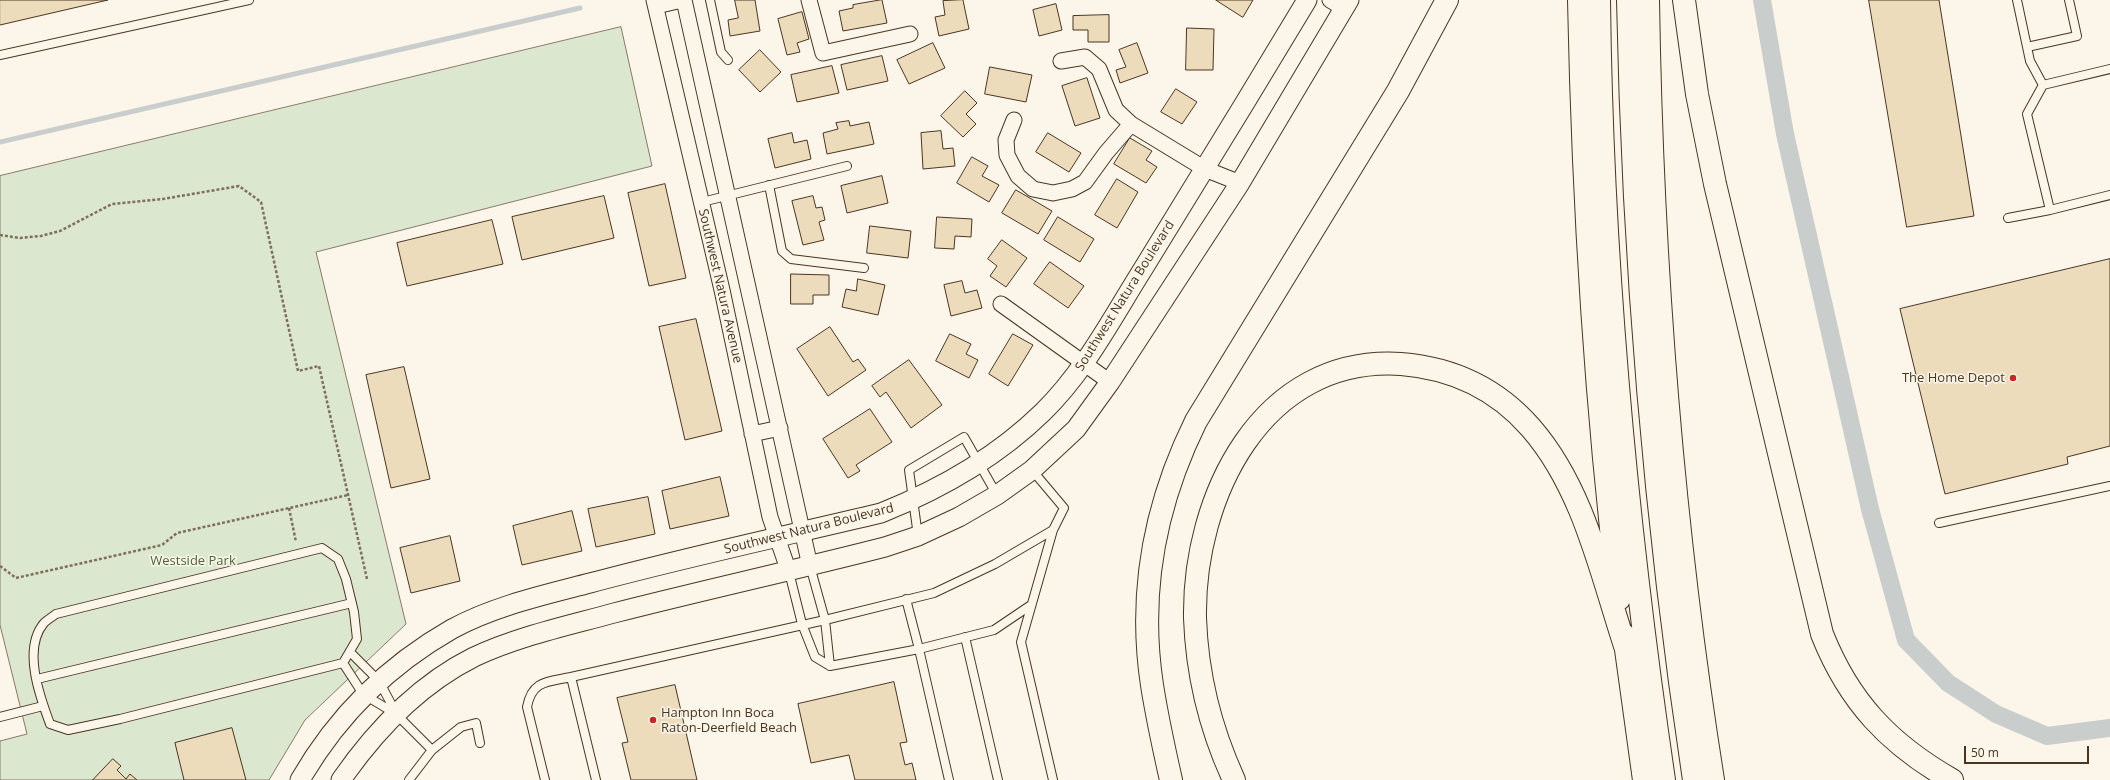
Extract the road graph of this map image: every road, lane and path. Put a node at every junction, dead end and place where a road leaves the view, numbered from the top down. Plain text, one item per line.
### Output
1 (249, 0) edge
2 (683, 0) edge
3 (710, 0) edge
4 (809, 0) edge
5 (1307, 0) edge
6 (1447, 0) edge
7 (1579, 0) edge
8 (1599, 0) edge
9 (1628, 0) edge
10 (1648, 0) edge
11 (1684, 0) edge
12 (2017, 0) edge
13 (2069, 0) edge
14 (655, 3) edge
15 (1342, 3) edge
16 (910, 34) dead end
17 (2027, 47) junction
18 (0, 55) edge
19 (728, 60) dead end
20 (1061, 61) dead end
21 (2110, 69) edge
22 (2043, 84) junction
23 (1014, 120) dead end
24 (1131, 124) junction
25 (847, 166) dead end
26 (1205, 169) junction
27 (1240, 183) junction
28 (769, 185) junction
29 (2110, 195) edge
30 (728, 196) junction
31 (702, 202) junction
32 (2050, 210) junction
33 (2008, 218) dead end
34 (0, 235) edge
35 (864, 268) dead end
36 (1001, 304) dead end
37 (1084, 364) junction
38 (1110, 382) junction
39 (780, 428) junction
40 (752, 434) junction
41 (978, 463) junction
42 (1032, 470) junction
43 (2110, 486) edge
44 (348, 494) junction
45 (997, 495) junction
46 (914, 500) junction
47 (289, 508) junction
48 (1939, 523) dead end
49 (1053, 530) junction
50 (804, 532) junction
51 (918, 536) junction
52 (777, 538) junction
53 (299, 554) junction
54 (0, 566) edge
55 (810, 566) junction
56 (789, 572) junction
57 (367, 579) dead end
58 (906, 599) junction
59 (352, 603) junction
60 (1031, 605) junction
61 (825, 620) junction
62 (802, 624) junction
63 (965, 637) junction
64 (919, 649) junction
65 (1626, 649) junction
66 (350, 652) junction
67 (343, 664) junction
68 (830, 666) junction
69 (571, 677) junction
70 (37, 679) junction
71 (379, 681) junction
72 (363, 694) junction
73 (43, 706) junction
74 (396, 714) junction
75 (0, 717) edge
76 (480, 742) dead end
77 (432, 750) junction
78 (300, 780) edge
79 (341, 780) edge
80 (409, 780) edge
81 (545, 780) edge
82 (596, 780) edge
83 (949, 780) edge
84 (998, 780) edge
85 (1053, 780) edge
86 (1172, 780) edge
87 (1234, 780) edge
88 (1644, 780) edge
89 (1664, 780) edge
90 (1694, 780) edge
91 (1714, 780) edge
92 (1952, 780) edge

1 - 18 lane
2 - 14 street
2 - 30 street, Southwest Natura Avenue
3 - 19 lane
4 - 16 street
5 - 26 street, Southwest Natura Boulevard
6 - 86 highway
7 - 65 highway
8 - 89 highway
9 - 90 highway
10 - 91 highway
11 - 92 highway
12 - 17 lane
13 - 17 lane
14 - 31 street, Southwest Natura Avenue
15 - 27 street
17 - 22 lane
20 - 24 street
21 - 22 lane
22 - 32 lane
23 - 24 street
24 - 26 street
25 - 28 lane
26 - 27 street
26 - 37 street, Southwest Natura Boulevard
27 - 38 street
28 - 30 lane
28 - 35 lane
29 - 32 lane
30 - 31 lane
30 - 39 street, Southwest Natura Avenue
31 - 40 street, Southwest Natura Avenue
32 - 33 lane
34 - 44 path
36 - 37 street
37 - 38 street
37 - 41 street, Southwest Natura Boulevard
38 - 42 street
39 - 40 street
39 - 50 street, Southwest Natura Avenue
40 - 52 street, Southwest Natura Avenue
41 - 45 lane
41 - 46 street, Southwest Natura Boulevard
41 - 46 lane
42 - 45 street
42 - 49 lane
43 - 48 lane
44 - 47 path
44 - 57 path
45 - 51 street
46 - 50 street, Southwest Natura Boulevard
46 - 51 lane
47 - 53 path
47 - 54 path
49 - 58 lane
49 - 60 lane
50 - 52 street, Southwest Natura Boulevard
50 - 55 street, Southwest Natura Avenue
51 - 55 street
52 - 56 street, Southwest Natura Avenue
52 - 71 street, Southwest Natura Boulevard
53 - 59 lane
53 - 70 lane
55 - 56 street
55 - 61 lane
56 - 62 lane
56 - 74 street
58 - 61 lane
58 - 64 lane
59 - 66 lane
59 - 70 lane
60 - 63 lane
60 - 85 lane
61 - 62 lane
61 - 68 lane
62 - 68 lane
62 - 69 lane
63 - 64 lane
63 - 84 lane
64 - 68 lane
64 - 83 lane
65 - 87 highway
65 - 88 highway
66 - 67 lane
66 - 71 lane
67 - 72 lane
67 - 73 lane
69 - 81 lane
69 - 82 lane
70 - 73 lane
71 - 72 street, Southwest Natura Boulevard
71 - 74 lane
72 - 74 lane
72 - 78 street, Southwest Natura Boulevard
73 - 75 lane
74 - 77 lane
74 - 79 street
76 - 77 lane
77 - 80 lane

